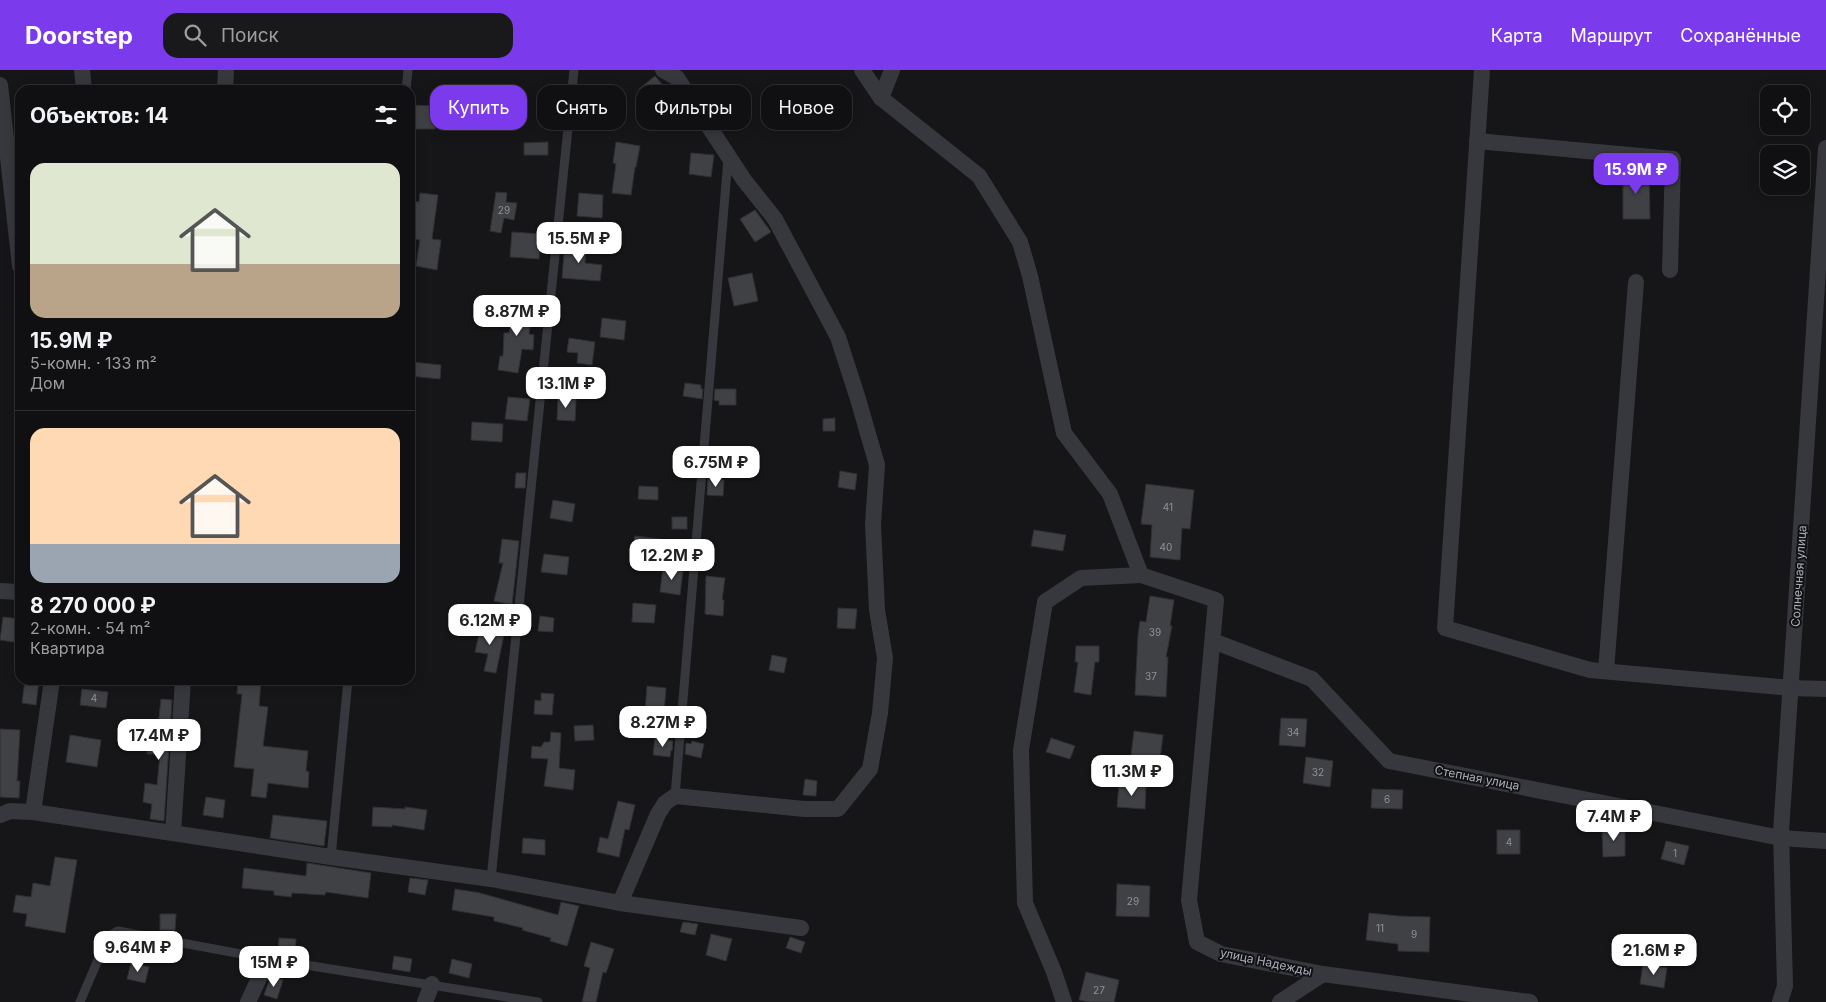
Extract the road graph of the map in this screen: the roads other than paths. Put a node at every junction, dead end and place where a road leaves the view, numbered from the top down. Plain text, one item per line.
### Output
1 (82, 70) edge
2 (226, 70) edge
3 (408, 70) edge
4 (574, 70) edge
5 (663, 70) edge
6 (862, 70) edge
7 (892, 70) edge
8 (1482, 70) edge
9 (0, 85) edge
10 (84, 85) edge
11 (225, 85) edge
12 (406, 85) edge
13 (880, 98) junction
14 (1477, 141) junction
15 (1826, 148) edge
16 (728, 154) junction
17 (1824, 218) edge
18 (15, 221) edge
19 (1670, 270) dead end
20 (1636, 282) dead end
21 (1141, 575) junction
22 (0, 591) edge
23 (15, 592) edge
24 (1213, 640) junction
25 (1606, 671) junction
26 (51, 685) edge
27 (183, 685) edge
28 (347, 685) edge
29 (1791, 688) junction
30 (1826, 689) edge
31 (675, 796) junction
32 (33, 812) junction
33 (0, 815) edge
34 (173, 833) junction
35 (1781, 838) junction
36 (1826, 841) edge
37 (330, 857) junction
38 (491, 879) junction
39 (620, 903) junction
40 (801, 928) dead end
41 (268, 958) junction
42 (1323, 974) junction
43 (432, 984) junction
44 (80, 1002) edge
45 (248, 1002) edge
46 (425, 1002) edge
47 (538, 1002) edge
48 (1064, 1002) edge
49 (1280, 1002) edge
50 (1530, 1002) edge
51 (1780, 1002) edge

1 - 10 street
2 - 11 street
3 - 12 lane
4 - 38 lane
5 - 16 street
6 - 13 street
7 - 13 street
8 - 14 street
9 - 18 street
13 - 21 street
14 - 19 street
14 - 25 street
15 - 17 street, Солнечная улица
16 - 31 lane
16 - 31 street
17 - 29 street, Солнечная улица
20 - 25 street
21 - 24 street, улица Надежды
21 - 48 street
22 - 23 street
24 - 35 street, Степная улица
24 - 42 street, улица Надежды
25 - 29 street
26 - 32 street
27 - 34 street
28 - 37 lane
29 - 30 street
29 - 35 street, Солнечная улица
31 - 39 street
32 - 33 street
32 - 34 street
34 - 37 street
35 - 36 street, Степная улица
35 - 51 street, Солнечная улица
37 - 38 street
38 - 39 street
39 - 40 street
41 - 43 lane
41 - 44 lane
41 - 45 street
42 - 49 street
42 - 50 street, улица Надежды
43 - 46 street
43 - 47 lane

